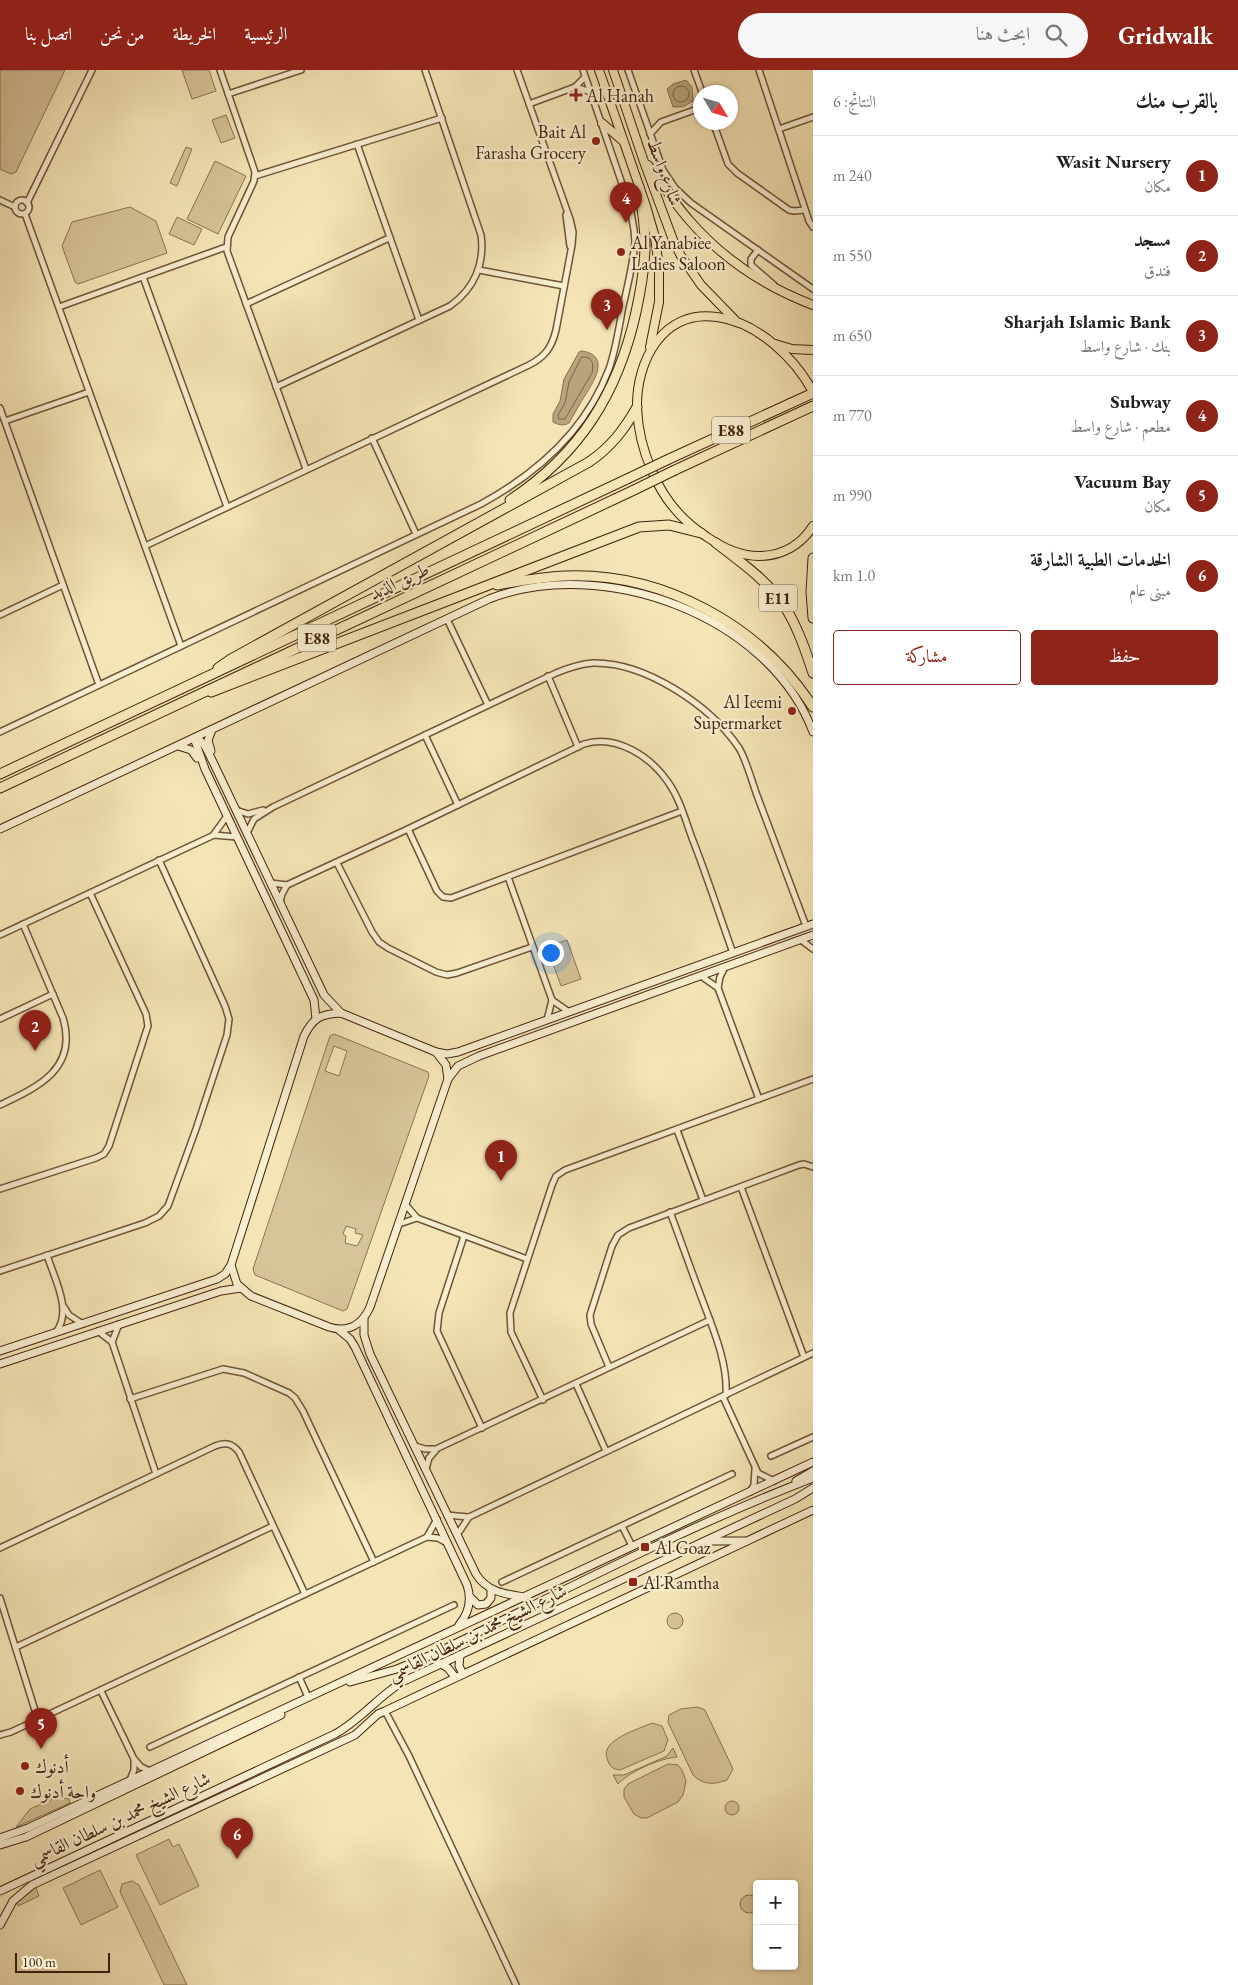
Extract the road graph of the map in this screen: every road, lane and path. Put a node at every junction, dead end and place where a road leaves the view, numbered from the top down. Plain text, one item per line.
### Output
1 (92, 70) edge
2 (220, 70) edge
3 (301, 70) edge
4 (425, 70) edge
5 (518, 70) edge
6 (583, 70) edge
7 (599, 70) edge
8 (613, 70) edge
9 (628, 70) edge
10 (694, 70) edge
11 (759, 70) edge
12 (585, 76) junction
13 (699, 85) edge
14 (575, 87) junction
15 (591, 92) junction
16 (228, 94) junction
17 (529, 104) junction
18 (693, 111) edge
19 (813, 117) edge
20 (442, 118) junction
21 (646, 119) junction
22 (661, 122) junction
23 (602, 123) junction
24 (778, 129) junction
25 (716, 130) edge
26 (650, 134) junction
27 (624, 142) junction
28 (358, 144) junction
29 (643, 159) junction
30 (255, 176) junction
31 (639, 187) junction
32 (0, 200) edge
33 (27, 202) junction
34 (15, 206) junction
35 (805, 210) junction
36 (25, 214) junction
37 (813, 228) edge
38 (390, 238) junction
39 (226, 247) junction
40 (758, 250) junction
41 (479, 270) junction
42 (143, 277) junction
43 (564, 286) junction
44 (778, 289) junction
45 (813, 289) edge
46 (246, 304) junction
47 (813, 305) edge
48 (59, 307) junction
49 (419, 320) junction
50 (738, 324) junction
51 (773, 343) junction
52 (813, 350) edge
53 (648, 356) junction
54 (276, 387) junction
55 (89, 392) junction
56 (813, 392) edge
57 (813, 406) edge
58 (637, 407) junction
59 (0, 408) edge
60 (5, 421) junction
61 (372, 438) junction
62 (306, 469) junction
63 (227, 507) junction
64 (482, 522) junction
65 (813, 526) edge
66 (700, 533) junction
67 (416, 534) junction
68 (716, 543) junction
69 (145, 546) junction
70 (813, 558) edge
71 (63, 585) junction
72 (474, 589) junction
73 (0, 614) edge
74 (813, 618) edge
75 (447, 619) junction
76 (182, 646) junction
77 (813, 673) edge
78 (548, 676) junction
79 (208, 677) junction
80 (98, 685) junction
81 (194, 695) junction
82 (488, 705) junction
83 (813, 707) edge
84 (212, 730) junction
85 (0, 732) edge
86 (813, 732) edge
87 (425, 735) junction
88 (195, 738) junction
89 (178, 746) junction
90 (578, 747) junction
91 (214, 764) junction
92 (205, 768) junction
93 (0, 774) edge
94 (0, 788) edge
95 (458, 805) junction
96 (273, 807) junction
97 (236, 810) junction
98 (682, 811) junction
99 (227, 816) junction
100 (0, 830) edge
101 (408, 830) junction
102 (247, 833) junction
103 (214, 835) junction
104 (237, 836) junction
105 (159, 860) junction
106 (337, 863) junction
107 (508, 877) junction
108 (271, 883) junction
109 (287, 885) junction
110 (90, 893) junction
111 (280, 903) junction
112 (23, 924) junction
113 (809, 925) edge
114 (0, 935) edge
115 (813, 935) edge
116 (801, 940) junction
117 (532, 947) junction
118 (813, 949) edge
119 (733, 953) junction
120 (725, 967) junction
121 (701, 976) junction
122 (316, 980) junction
123 (307, 985) junction
124 (718, 988) junction
125 (53, 994) junction
126 (552, 1000) junction
127 (570, 1012) junction
128 (340, 1014) junction
129 (0, 1019) edge
130 (316, 1019) junction
131 (547, 1020) junction
132 (497, 1038) junction
133 (436, 1052) junction
134 (479, 1056) junction
135 (448, 1079) junction
136 (813, 1079) edge
137 (759, 1099) junction
138 (0, 1105) edge
139 (677, 1130) junction
140 (813, 1167) edge
141 (741, 1187) junction
142 (0, 1189) edge
143 (703, 1200) junction
144 (406, 1204) junction
145 (670, 1212) junction
146 (417, 1218) junction
147 (399, 1224) junction
148 (464, 1236) junction
149 (47, 1255) junction
150 (527, 1259) junction
151 (231, 1265) junction
152 (0, 1271) edge
153 (199, 1286) junction
154 (241, 1288) junction
155 (201, 1298) junction
156 (62, 1304) junction
157 (364, 1319) junction
158 (710, 1320) junction
159 (84, 1324) junction
160 (120, 1324) junction
161 (339, 1330) junction
162 (98, 1331) junction
163 (56, 1332) junction
164 (112, 1342) junction
165 (0, 1351) edge
166 (813, 1353) edge
167 (370, 1354) junction
168 (360, 1357) junction
169 (804, 1357) junction
170 (0, 1364) edge
171 (609, 1367) junction
172 (576, 1384) junction
173 (725, 1396) junction
174 (130, 1398) junction
175 (543, 1400) junction
176 (482, 1428) junction
177 (813, 1437) edge
178 (415, 1446) junction
179 (436, 1449) junction
180 (606, 1451) junction
181 (772, 1456) dead end
182 (813, 1462) edge
183 (755, 1468) junction
184 (426, 1469) junction
185 (813, 1471) edge
186 (156, 1474) junction
187 (732, 1474) dead end
188 (813, 1478) edge
189 (774, 1480) junction
190 (788, 1486) junction
191 (813, 1488) edge
192 (750, 1492) junction
193 (813, 1494) edge
194 (795, 1499) junction
195 (813, 1510) edge
196 (447, 1515) junction
197 (469, 1517) junction
198 (437, 1519) junction
199 (273, 1526) junction
200 (622, 1526) junction
201 (457, 1535) junction
202 (427, 1537) junction
203 (746, 1541) junction
204 (699, 1543) junction
205 (448, 1544) junction
206 (632, 1546) junction
207 (0, 1548) edge
208 (374, 1562) junction
209 (613, 1567) junction
210 (580, 1572) junction
211 (502, 1582) dead end
212 (491, 1590) junction
213 (305, 1594) junction
214 (470, 1596) junction
215 (524, 1597) junction
216 (0, 1598) edge
217 (454, 1605) dead end
218 (2, 1608) edge
219 (458, 1626) junction
220 (16, 1647) junction
221 (460, 1654) junction
222 (441, 1664) junction
223 (463, 1674) junction
224 (299, 1677) junction
225 (455, 1677) junction
226 (101, 1690) junction
227 (308, 1697) junction
228 (385, 1710) junction
229 (38, 1720) junction
230 (0, 1735) edge
231 (150, 1747) dead end
232 (195, 1753) junction
233 (134, 1759) junction
234 (150, 1771) junction
235 (130, 1780) junction
236 (0, 1838) edge
237 (0, 1845) edge
238 (0, 1891) edge
239 (0, 1925) edge
240 (516, 1985) edge

1 - 33 street
2 - 16 street
3 - 16 street
4 - 20 street
5 - 17 street
6 - 12 street
7 - 27 main road, شارع واسط
8 - 29 main road, شارع واسط
9 - 21 street
10 - 13 street
11 - 24 street
12 - 14 street
12 - 15 street
14 - 15 street
14 - 17 street
15 - 23 street
16 - 30 street
17 - 43 street
18 - 22 street
19 - 24 street
20 - 28 street
20 - 41 street
21 - 22 street
21 - 26 street
22 - 26 street
23 - 27 main road
23 - 67 street
24 - 35 street
25 - 35 street
26 - 40 street
27 - 31 main road, شارع واسط
28 - 30 street
28 - 38 street
29 - 44 main road
29 - 50 main road, شارع واسط
30 - 39 street
31 - 53 main road, شارع واسط
31 - 64 highway
32 - 34 street
33 - 34 street
33 - 36 street
34 - 36 street
35 - 37 street
36 - 48 street
38 - 46 street
38 - 49 street
39 - 42 street
39 - 46 street
40 - 44 street
40 - 45 street
41 - 43 street
41 - 49 street
42 - 48 street
42 - 63 street
43 - 61 street
44 - 47 main road
46 - 54 street
48 - 55 street
49 - 54 street
50 - 51 main road
50 - 53 main road
51 - 52 main road
51 - 56 main road
53 - 58 main road
54 - 62 street
55 - 60 street
55 - 69 street
56 - 79 highway, طريق الذيد / E88, bridge
57 - 81 highway, طريق الذيد / E88, bridge
58 - 64 highway
58 - 66 main road
59 - 60 street
60 - 71 street
61 - 62 street
61 - 67 street
62 - 63 street
63 - 69 street
64 - 79 highway
65 - 68 main road
66 - 68 main road
66 - 72 highway
67 - 76 street
68 - 77 highway, E11
69 - 76 street
70 - 74 highway, E11
71 - 73 street
71 - 80 street
72 - 81 highway
72 - 83 highway
75 - 82 street
75 - 84 street
75 - 86 street
76 - 80 street
78 - 82 street
78 - 90 street
78 - 113 street
79 - 93 highway, طريق الذيد / E88
80 - 85 street
81 - 94 highway, طريق الذيد / E88
82 - 87 street
84 - 88 street
84 - 91 street
87 - 95 street
87 - 96 street
88 - 89 street
88 - 91 street
88 - 92 street
89 - 92 street
89 - 100 street
90 - 95 street
90 - 98 street
91 - 92 street
91 - 97 street
92 - 99 street
95 - 101 street
96 - 97 street
96 - 102 street
97 - 102 street
98 - 107 street
98 - 119 street
99 - 103 street
99 - 104 street
101 - 106 street
101 - 107 street
102 - 108 street
103 - 104 street
103 - 105 street
104 - 123 street
105 - 110 street
105 - 149 street
106 - 109 street
106 - 117 street
107 - 117 street
108 - 109 street
108 - 111 street
109 - 111 street
110 - 112 street
110 - 142 street
111 - 122 street
112 - 114 street
112 - 125 street
113 - 119 street
115 - 116 street
116 - 118 street
116 - 120 street
117 - 126 street
119 - 127 street
120 - 121 street
120 - 124 street
121 - 124 street
121 - 134 street
122 - 123 street
122 - 128 street
123 - 130 street
124 - 137 street
125 - 129 street
125 - 138 street
126 - 127 street
126 - 131 street
127 - 131 street
128 - 130 street
128 - 133 street
130 - 151 street
131 - 132 street
132 - 133 street
132 - 134 street
133 - 135 street
134 - 135 street
135 - 144 street
136 - 137 street
137 - 139 street
139 - 143 street
139 - 150 street
140 - 141 street
141 - 143 street
141 - 169 street
143 - 145 street
144 - 146 street
144 - 147 street
145 - 158 street
145 - 171 street
146 - 147 street
146 - 148 street
147 - 157 street
148 - 150 street
148 - 176 street
149 - 152 street
149 - 156 street
150 - 175 street
151 - 153 street
151 - 154 street
153 - 155 street
153 - 159 street
154 - 155 street
154 - 161 street
155 - 160 street
156 - 159 street
156 - 163 street
157 - 161 street
157 - 167 street
158 - 171 street
158 - 173 street
159 - 163 street
160 - 162 street
160 - 164 street
161 - 168 street
162 - 164 street
162 - 170 street
163 - 165 street
164 - 174 street
166 - 169 street
167 - 168 street
167 - 178 street
168 - 198 street
169 - 173 street
171 - 172 street
172 - 175 street
172 - 180 street
173 - 180 street
173 - 183 street
174 - 186 street
174 - 208 street
175 - 176 street
176 - 179 street
177 - 181 street
178 - 179 street
178 - 184 street
179 - 184 street
180 - 197 street
182 - 189 street
183 - 189 street
183 - 192 street
184 - 196 street
185 - 190 street
186 - 199 street
186 - 207 street
187 - 200 street
188 - 190 street, شارع الشيخ محمد بن سلطان القاسمي
189 - 192 street
190 - 209 street, شارع الشيخ محمد بن سلطان القاسمي
191 - 194 street, شارع الشيخ محمد بن سلطان القاسمي
192 - 206 street
193 - 194 street
194 - 204 street, شارع الشيخ محمد بن سلطان القاسمي
195 - 203 street
196 - 197 street
196 - 201 street
197 - 201 street
198 - 202 street
198 - 205 street
199 - 213 street
199 - 220 street
200 - 206 street
200 - 211 street
201 - 212 street
202 - 205 street
202 - 208 street
203 - 204 street
203 - 223 street
204 - 221 street, شارع الشيخ محمد بن سلطان القاسمي
205 - 214 street
206 - 210 street
208 - 213 street
209 - 210 street
209 - 232 street, شارع الشيخ محمد بن سلطان القاسمي
210 - 215 street
212 - 214 street
212 - 215 street
213 - 226 street
214 - 219 street
215 - 219 street
216 - 218 street
217 - 224 street
218 - 220 street
219 - 227 street
220 - 229 street
221 - 222 street, شارع الشيخ محمد بن سلطان القاسمي
221 - 223 street
222 - 225 street
222 - 238 street, شارع الشيخ محمد بن سلطان القاسمي
223 - 225 street
224 - 227 street
224 - 231 street
225 - 228 street
226 - 229 street
226 - 233 street
227 - 232 street
228 - 239 street
228 - 240 street
229 - 230 street
232 - 234 street
232 - 237 street, شارع الشيخ محمد بن سلطان القاسمي
233 - 234 street
233 - 235 street
234 - 235 street
235 - 236 street

